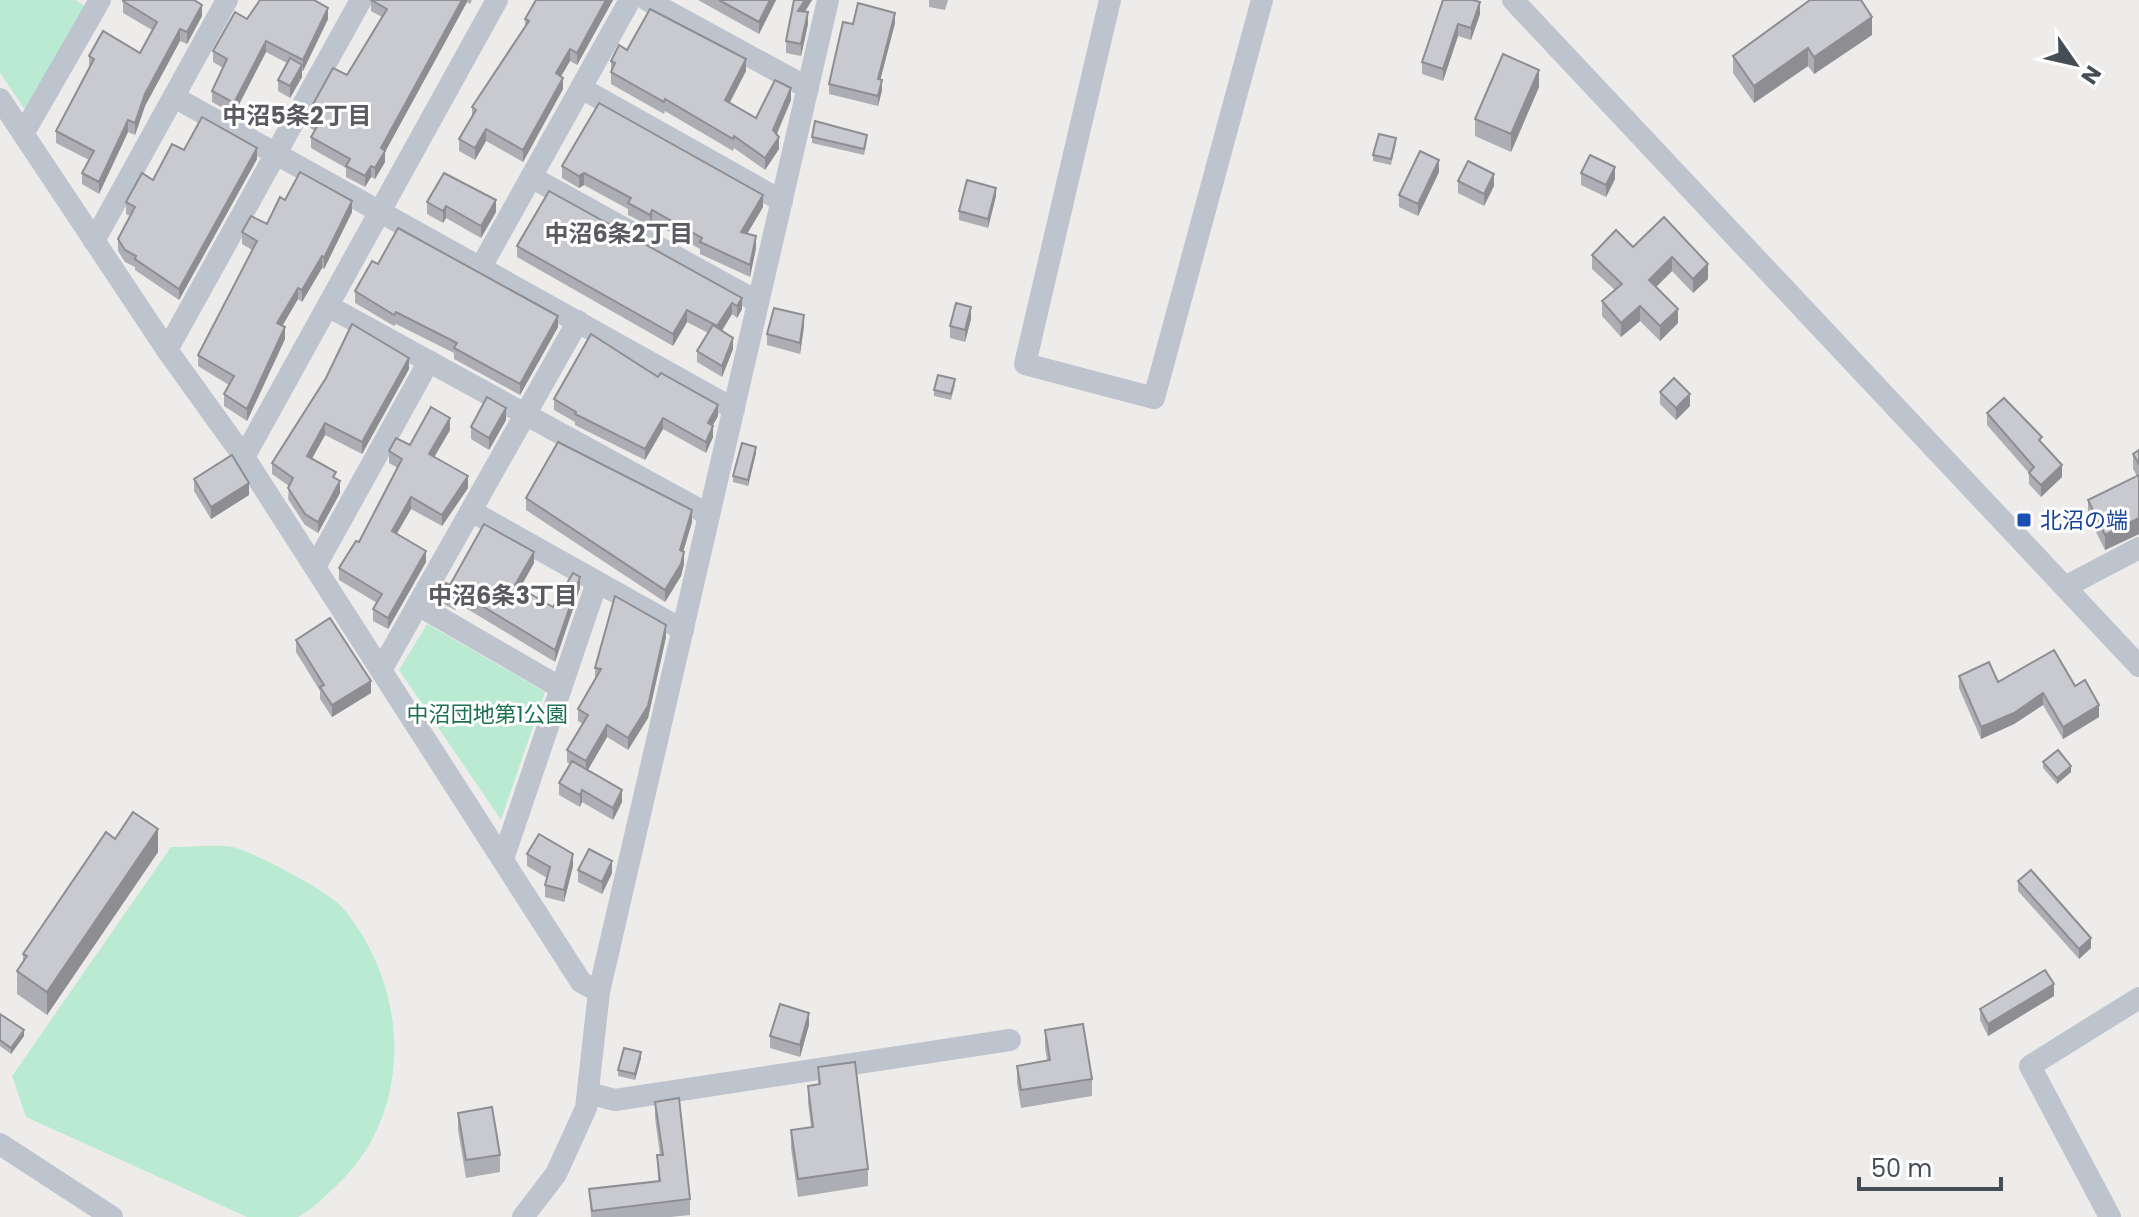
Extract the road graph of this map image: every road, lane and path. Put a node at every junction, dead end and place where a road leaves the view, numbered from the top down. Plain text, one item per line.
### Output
1 (100, 0) edge
2 (227, 0) edge
3 (361, 0) edge
4 (497, 0) edge
5 (630, 0) edge
6 (647, 0) edge
7 (828, 0) edge
8 (1110, 0) edge
9 (1262, 0) edge
10 (1513, 0) edge
11 (581, 88) junction
12 (808, 88) junction
13 (174, 97) junction
14 (0, 99) edge
15 (23, 134) junction
16 (276, 153) junction
17 (531, 177) junction
18 (782, 201) junction
19 (380, 211) junction
20 (94, 241) junction
21 (481, 267) junction
22 (758, 302) junction
23 (328, 306) junction
24 (578, 321) junction
25 (167, 350) junction
26 (429, 361) junction
27 (734, 409) junction
28 (525, 414) junction
29 (244, 457) junction
30 (471, 511) junction
31 (709, 515) junction
32 (2139, 548) edge
33 (315, 567) junction
34 (597, 582) junction
35 (2065, 587) junction
36 (418, 605) junction
37 (683, 630) junction
38 (2139, 666) edge
39 (381, 670) junction
40 (561, 688) junction
41 (503, 859) junction
42 (599, 992) junction
43 (2139, 998) edge
44 (1010, 1040) dead end
45 (588, 1093) junction
46 (0, 1144) edge
47 (112, 1217) edge
48 (523, 1217) edge
49 (2110, 1217) edge

1 - 15 street
2 - 13 street
3 - 16 street
4 - 19 street
5 - 11 street
6 - 12 street
7 - 12 street
8 - 9 street
10 - 35 street
11 - 17 street
11 - 18 street
12 - 18 street
13 - 16 street
13 - 20 street
14 - 15 street
15 - 20 street
16 - 19 street
16 - 25 street
17 - 21 street
17 - 22 street
18 - 22 street
19 - 21 street
19 - 23 street
20 - 25 street
21 - 24 street
22 - 27 street
23 - 26 street
23 - 29 street
24 - 27 street
24 - 28 street
25 - 29 street
26 - 28 street
26 - 33 street
27 - 31 street
28 - 30 street
28 - 31 street
29 - 33 street
30 - 34 street
30 - 36 street
31 - 37 street
32 - 35 street
33 - 39 street
34 - 37 street
34 - 40 street
35 - 38 street
36 - 39 street
36 - 40 street
37 - 42 street
39 - 41 street
40 - 41 street
41 - 42 street
42 - 45 street
43 - 49 street
44 - 45 street
45 - 48 street
46 - 47 street

